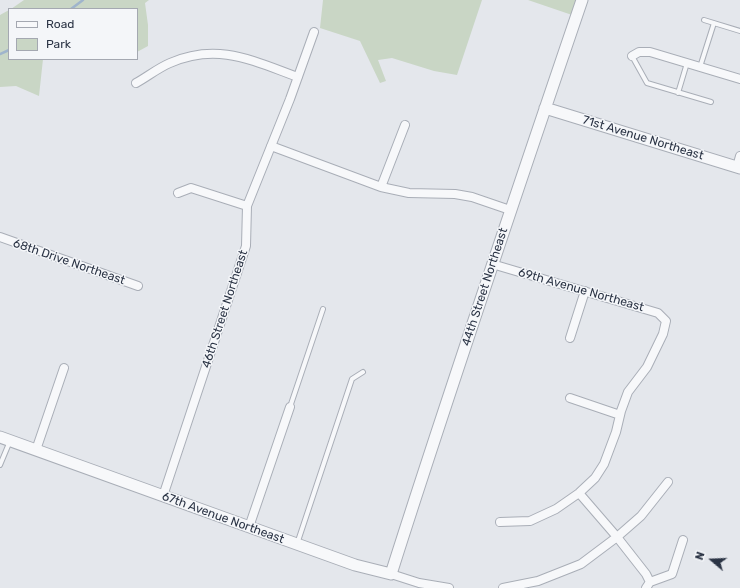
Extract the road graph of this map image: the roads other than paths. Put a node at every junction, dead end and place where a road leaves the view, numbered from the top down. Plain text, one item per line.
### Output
1 (582, 0) edge
2 (704, 20) dead end
3 (714, 23) junction
4 (740, 31) edge
5 (314, 32) dead end
6 (632, 56) joint
7 (686, 63) junction
8 (700, 67) junction
9 (298, 77) junction
10 (740, 79) edge
11 (136, 83) dead end
12 (678, 93) junction
13 (711, 102) dead end
14 (545, 108) junction
15 (404, 126) dead end
16 (270, 146) junction
17 (739, 164) edge
18 (381, 188) junction
19 (178, 193) dead end
20 (247, 206) junction
21 (510, 210) junction
22 (0, 237) edge
23 (492, 264) junction
24 (138, 286) dead end
25 (585, 291) junction
26 (323, 309) dead end
27 (570, 338) dead end
28 (64, 368) dead end
29 (363, 372) dead end
30 (570, 398) dead end
31 (290, 407) joint
32 (620, 415) junction
33 (5, 439) edge
34 (36, 450) junction
35 (0, 465) edge
36 (668, 482) dead end
37 (579, 493) junction
38 (163, 496) junction
39 (500, 522) dead end
40 (249, 527) junction
41 (617, 537) junction
42 (683, 540) dead end
43 (297, 544) junction
44 (391, 574) junction
45 (648, 585) edge
46 (449, 588) edge
47 (503, 588) edge

1 - 14 street, 44th Street Northeast
2 - 3 lane
3 - 4 lane
3 - 8 lane
5 - 9 street, 46th Street Northeast
6 - 7 street
6 - 12 lane
7 - 8 street
7 - 12 lane
8 - 10 street
9 - 11 street
9 - 16 street, 46th Street Northeast
12 - 13 lane
14 - 17 street, 71st Avenue Northeast
14 - 21 street, 44th Street Northeast
15 - 18 street
16 - 18 street
16 - 20 street, 46th Street Northeast
18 - 21 street
19 - 20 street
20 - 38 street, 46th Street Northeast
21 - 23 street, 44th Street Northeast
22 - 24 street, 68th Drive Northeast
23 - 25 street, 69th Avenue Northeast
23 - 44 street, 44th Street Northeast
25 - 27 street
25 - 32 street, 69th Avenue Northeast
26 - 31 lane
28 - 34 street
29 - 43 lane
30 - 32 street
31 - 40 street
32 - 37 street
33 - 34 street, 67th Avenue Northeast
33 - 35 lane
34 - 38 street, 67th Avenue Northeast
36 - 41 street
37 - 39 street
37 - 41 street
38 - 40 street, 67th Avenue Northeast
40 - 43 street, 67th Avenue Northeast
41 - 45 street
41 - 47 street
42 - 45 street
43 - 44 street, 67th Avenue Northeast
44 - 46 street, 67th Avenue Northeast

